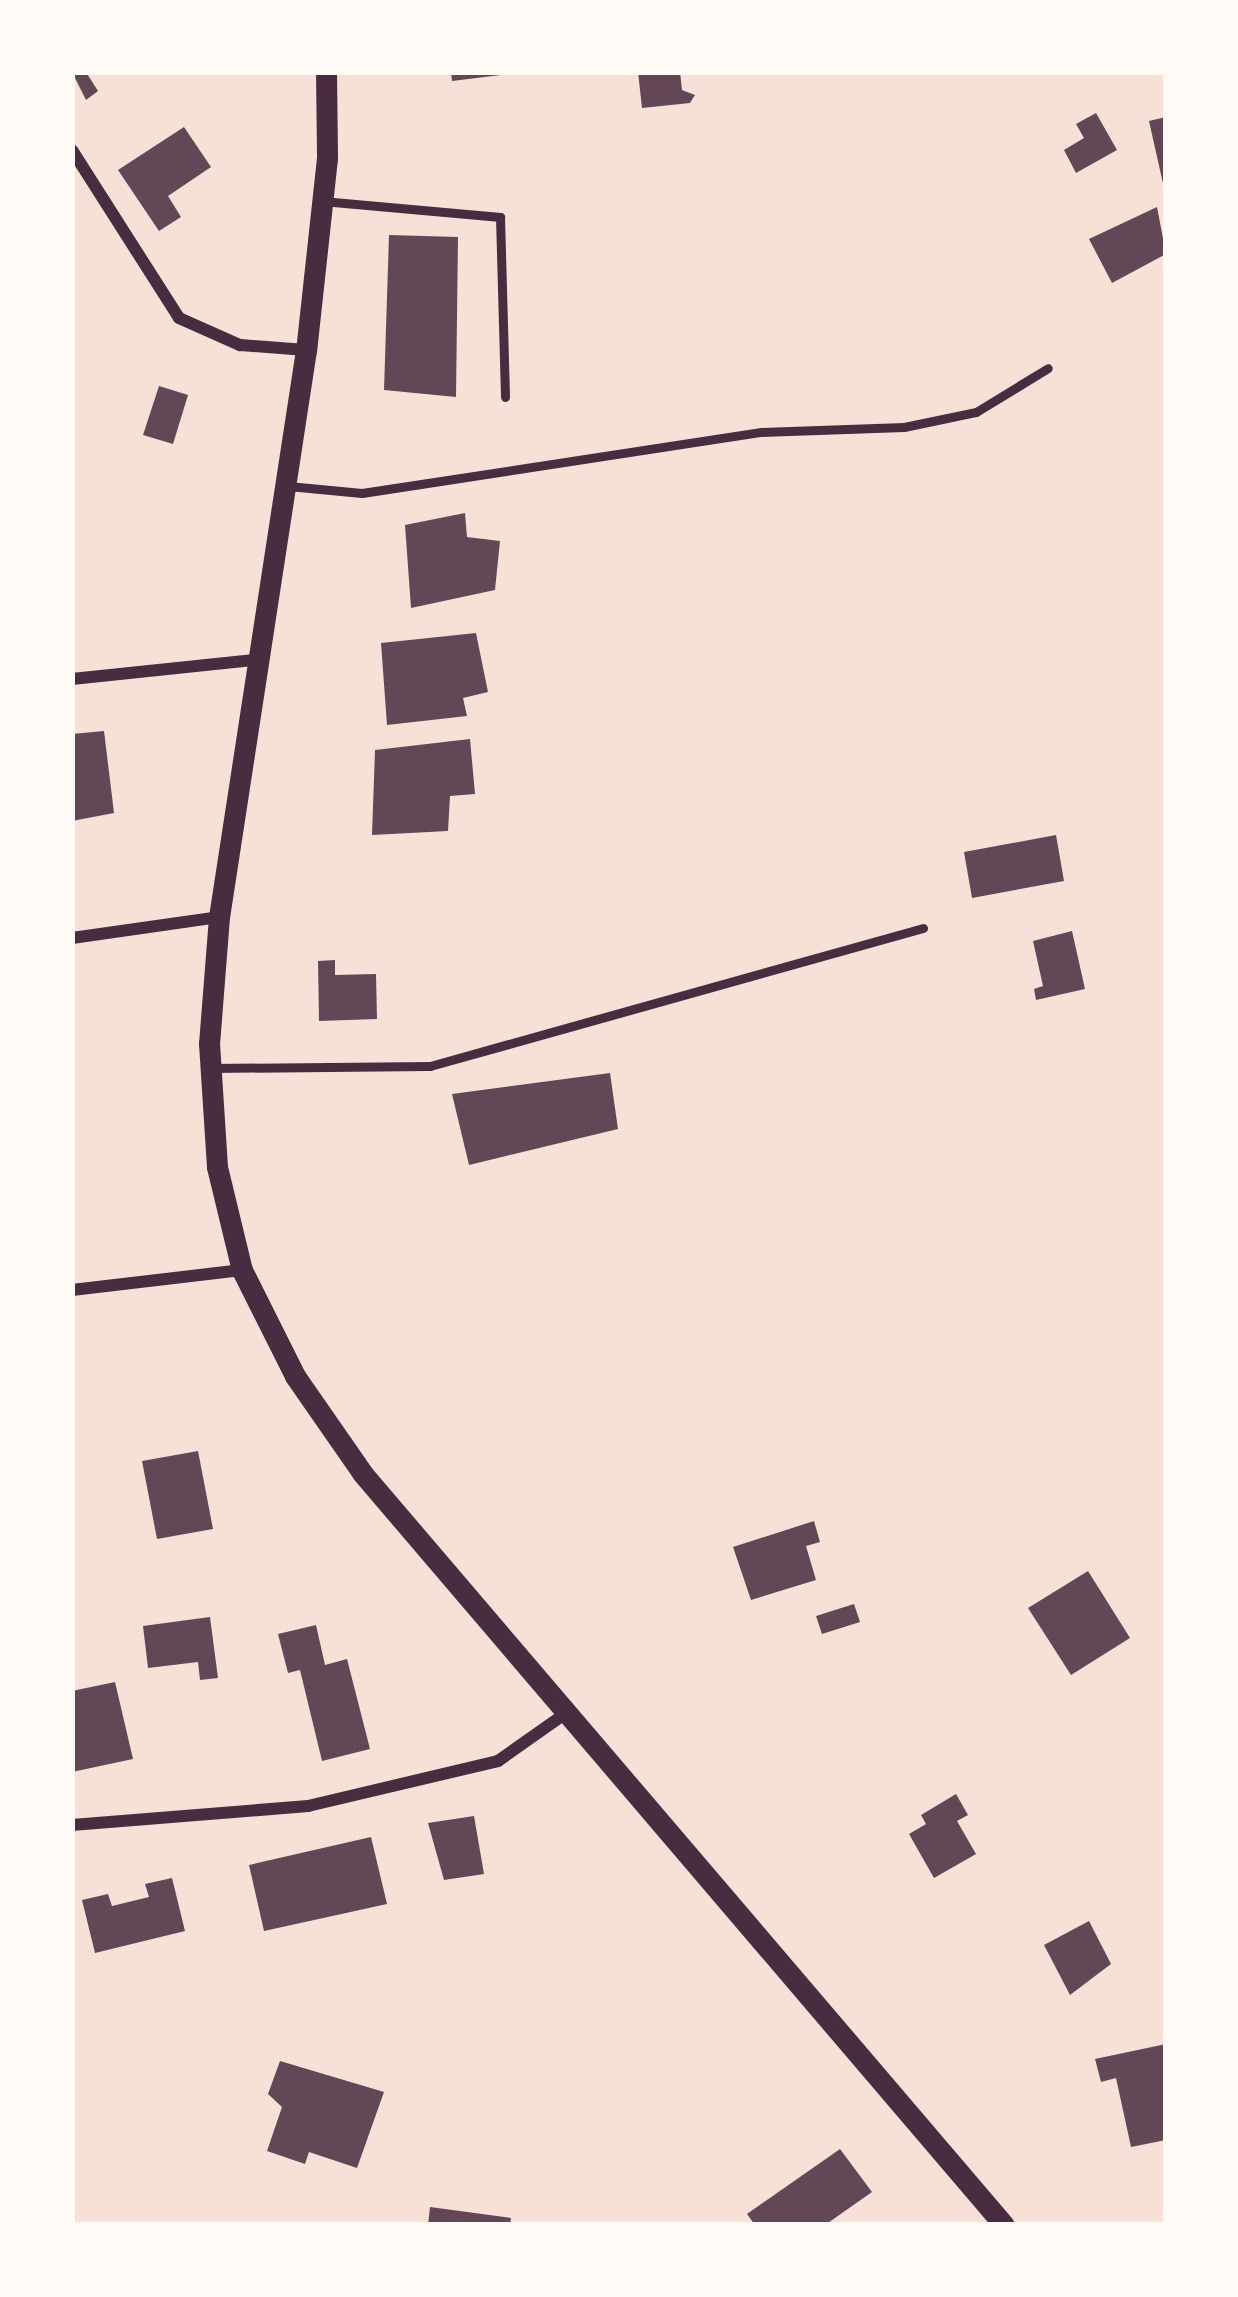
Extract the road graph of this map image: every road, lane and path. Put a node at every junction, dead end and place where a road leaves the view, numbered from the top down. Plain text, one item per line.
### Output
1 (326, 72) edge
2 (72, 151) edge
3 (322, 201) junction
4 (306, 350) junction
5 (1048, 368) dead end
6 (505, 397) dead end
7 (285, 485) junction
8 (262, 659) junction
9 (72, 680) edge
10 (218, 917) junction
11 (923, 928) dead end
12 (72, 938) edge
13 (211, 1068) junction
14 (242, 1270) junction
15 (72, 1290) edge
16 (568, 1711) junction
17 (72, 1825) edge
18 (999, 2223) edge

1 - 3 street
2 - 4 street
3 - 4 street
3 - 6 lane
4 - 7 street
5 - 7 lane
7 - 8 street
8 - 9 street
8 - 10 street
10 - 12 street
10 - 13 street
11 - 13 lane
13 - 14 street
14 - 15 street
14 - 16 street
16 - 17 street
16 - 18 street

